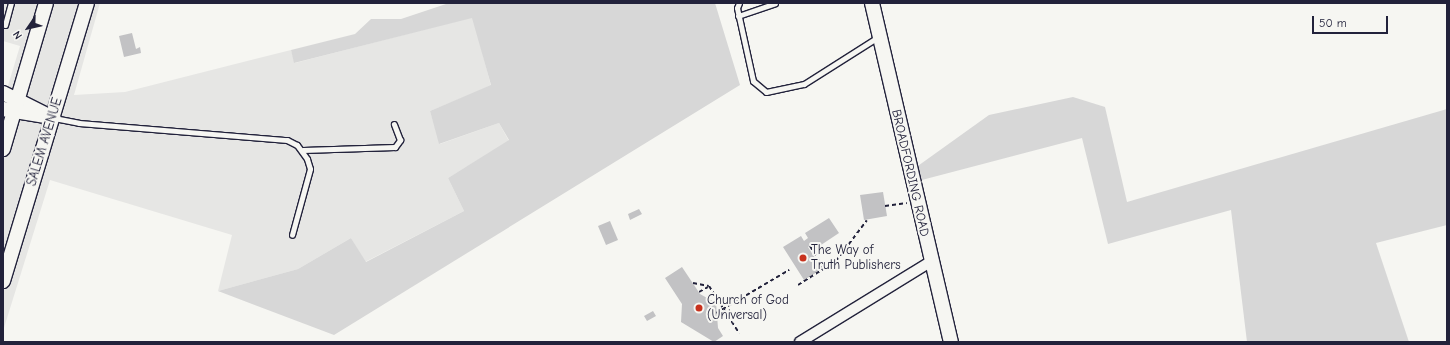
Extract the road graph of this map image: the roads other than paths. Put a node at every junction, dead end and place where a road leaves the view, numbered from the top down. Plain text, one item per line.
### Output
1 (11, 3) edge
2 (46, 3) edge
3 (87, 3) edge
4 (739, 3) edge
5 (775, 3) edge
6 (872, 3) edge
7 (738, 16) junction
8 (5, 25) dead end
9 (879, 36) junction
10 (3, 93) edge
11 (18, 98) junction
12 (8, 111) edge
13 (51, 117) junction
14 (394, 124) dead end
15 (3, 149) edge
16 (303, 150) junction
17 (292, 235) dead end
18 (930, 262) junction
19 (3, 281) edge
20 (800, 342) edge
21 (951, 342) edge

1 - 8 lane
2 - 11 main road
3 - 13 main road, SALEM AVENUE
4 - 7 lane
5 - 7 lane
6 - 9 main road, BROADFORDING ROAD
7 - 9 lane
9 - 18 main road, BROADFORDING ROAD
10 - 11 main road
11 - 12 main road
11 - 13 main road
12 - 13 main road
12 - 15 main road
13 - 16 lane
13 - 19 main road, SALEM AVENUE
14 - 16 lane
16 - 17 lane
18 - 20 street
18 - 21 main road, BROADFORDING ROAD

